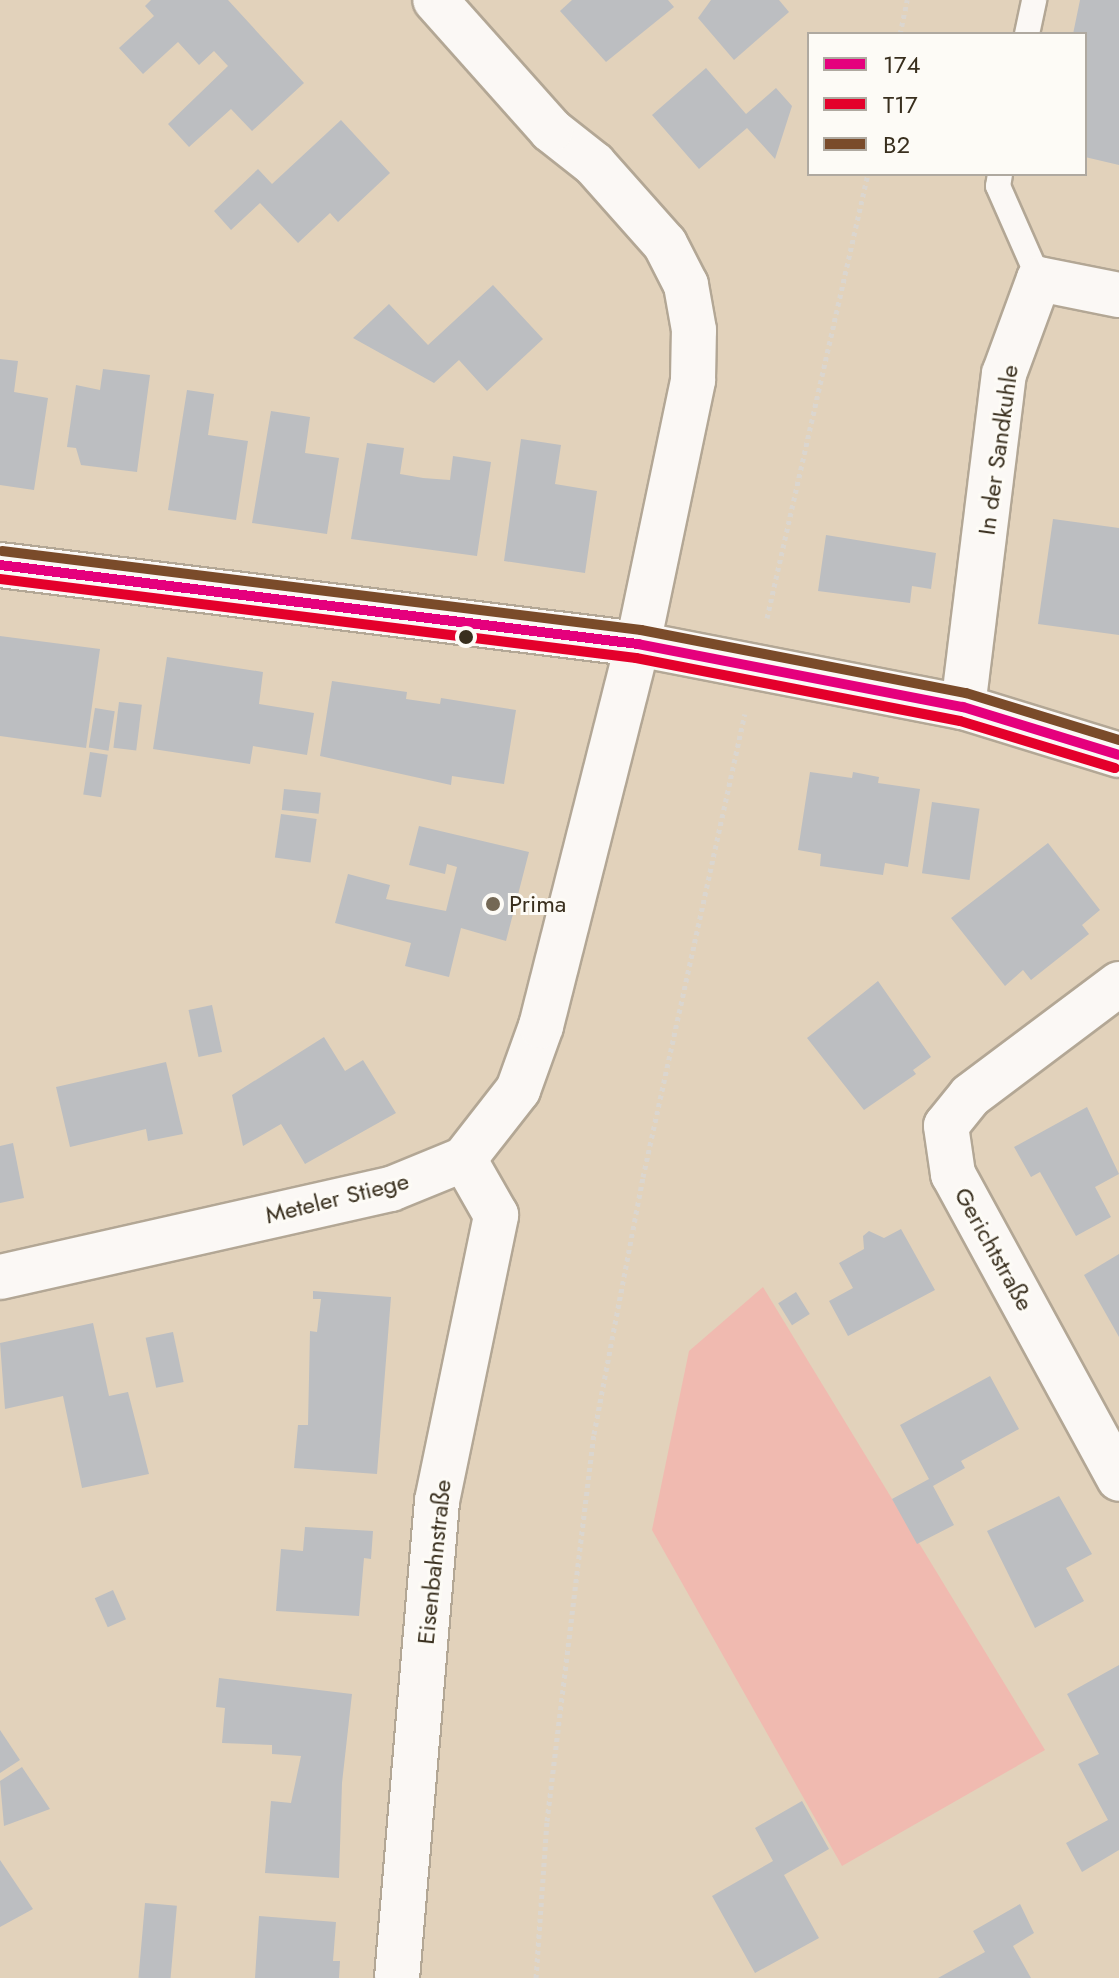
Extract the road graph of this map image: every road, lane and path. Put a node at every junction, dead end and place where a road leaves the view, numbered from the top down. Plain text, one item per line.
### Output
1 (435, 0) edge
2 (907, 0) edge
3 (1034, 0) edge
4 (900, 32) edge
5 (1027, 32) edge
6 (868, 176) edge
7 (1000, 176) edge
8 (1039, 279) junction
9 (1119, 295) edge
10 (0, 565) edge
11 (638, 644) junction
12 (756, 665) junction
13 (963, 707) junction
14 (1119, 755) edge
15 (1119, 984) edge
16 (464, 1159) junction
17 (0, 1277) edge
18 (1119, 1479) edge
19 (397, 1978) edge
20 (536, 1978) edge

1 - 11 street, Meteler Stiege
2 - 4 path
3 - 5 lane
6 - 12 path
7 - 8 lane
8 - 9 street
8 - 13 street, In der Sandkuhle
10 - 11 street
11 - 12 street
11 - 16 street, Meteler Stiege
12 - 13 street
12 - 20 path
13 - 14 street
15 - 18 street, Gerichtstraße
16 - 17 street, Meteler Stiege
16 - 19 street, Eisenbahnstraße

